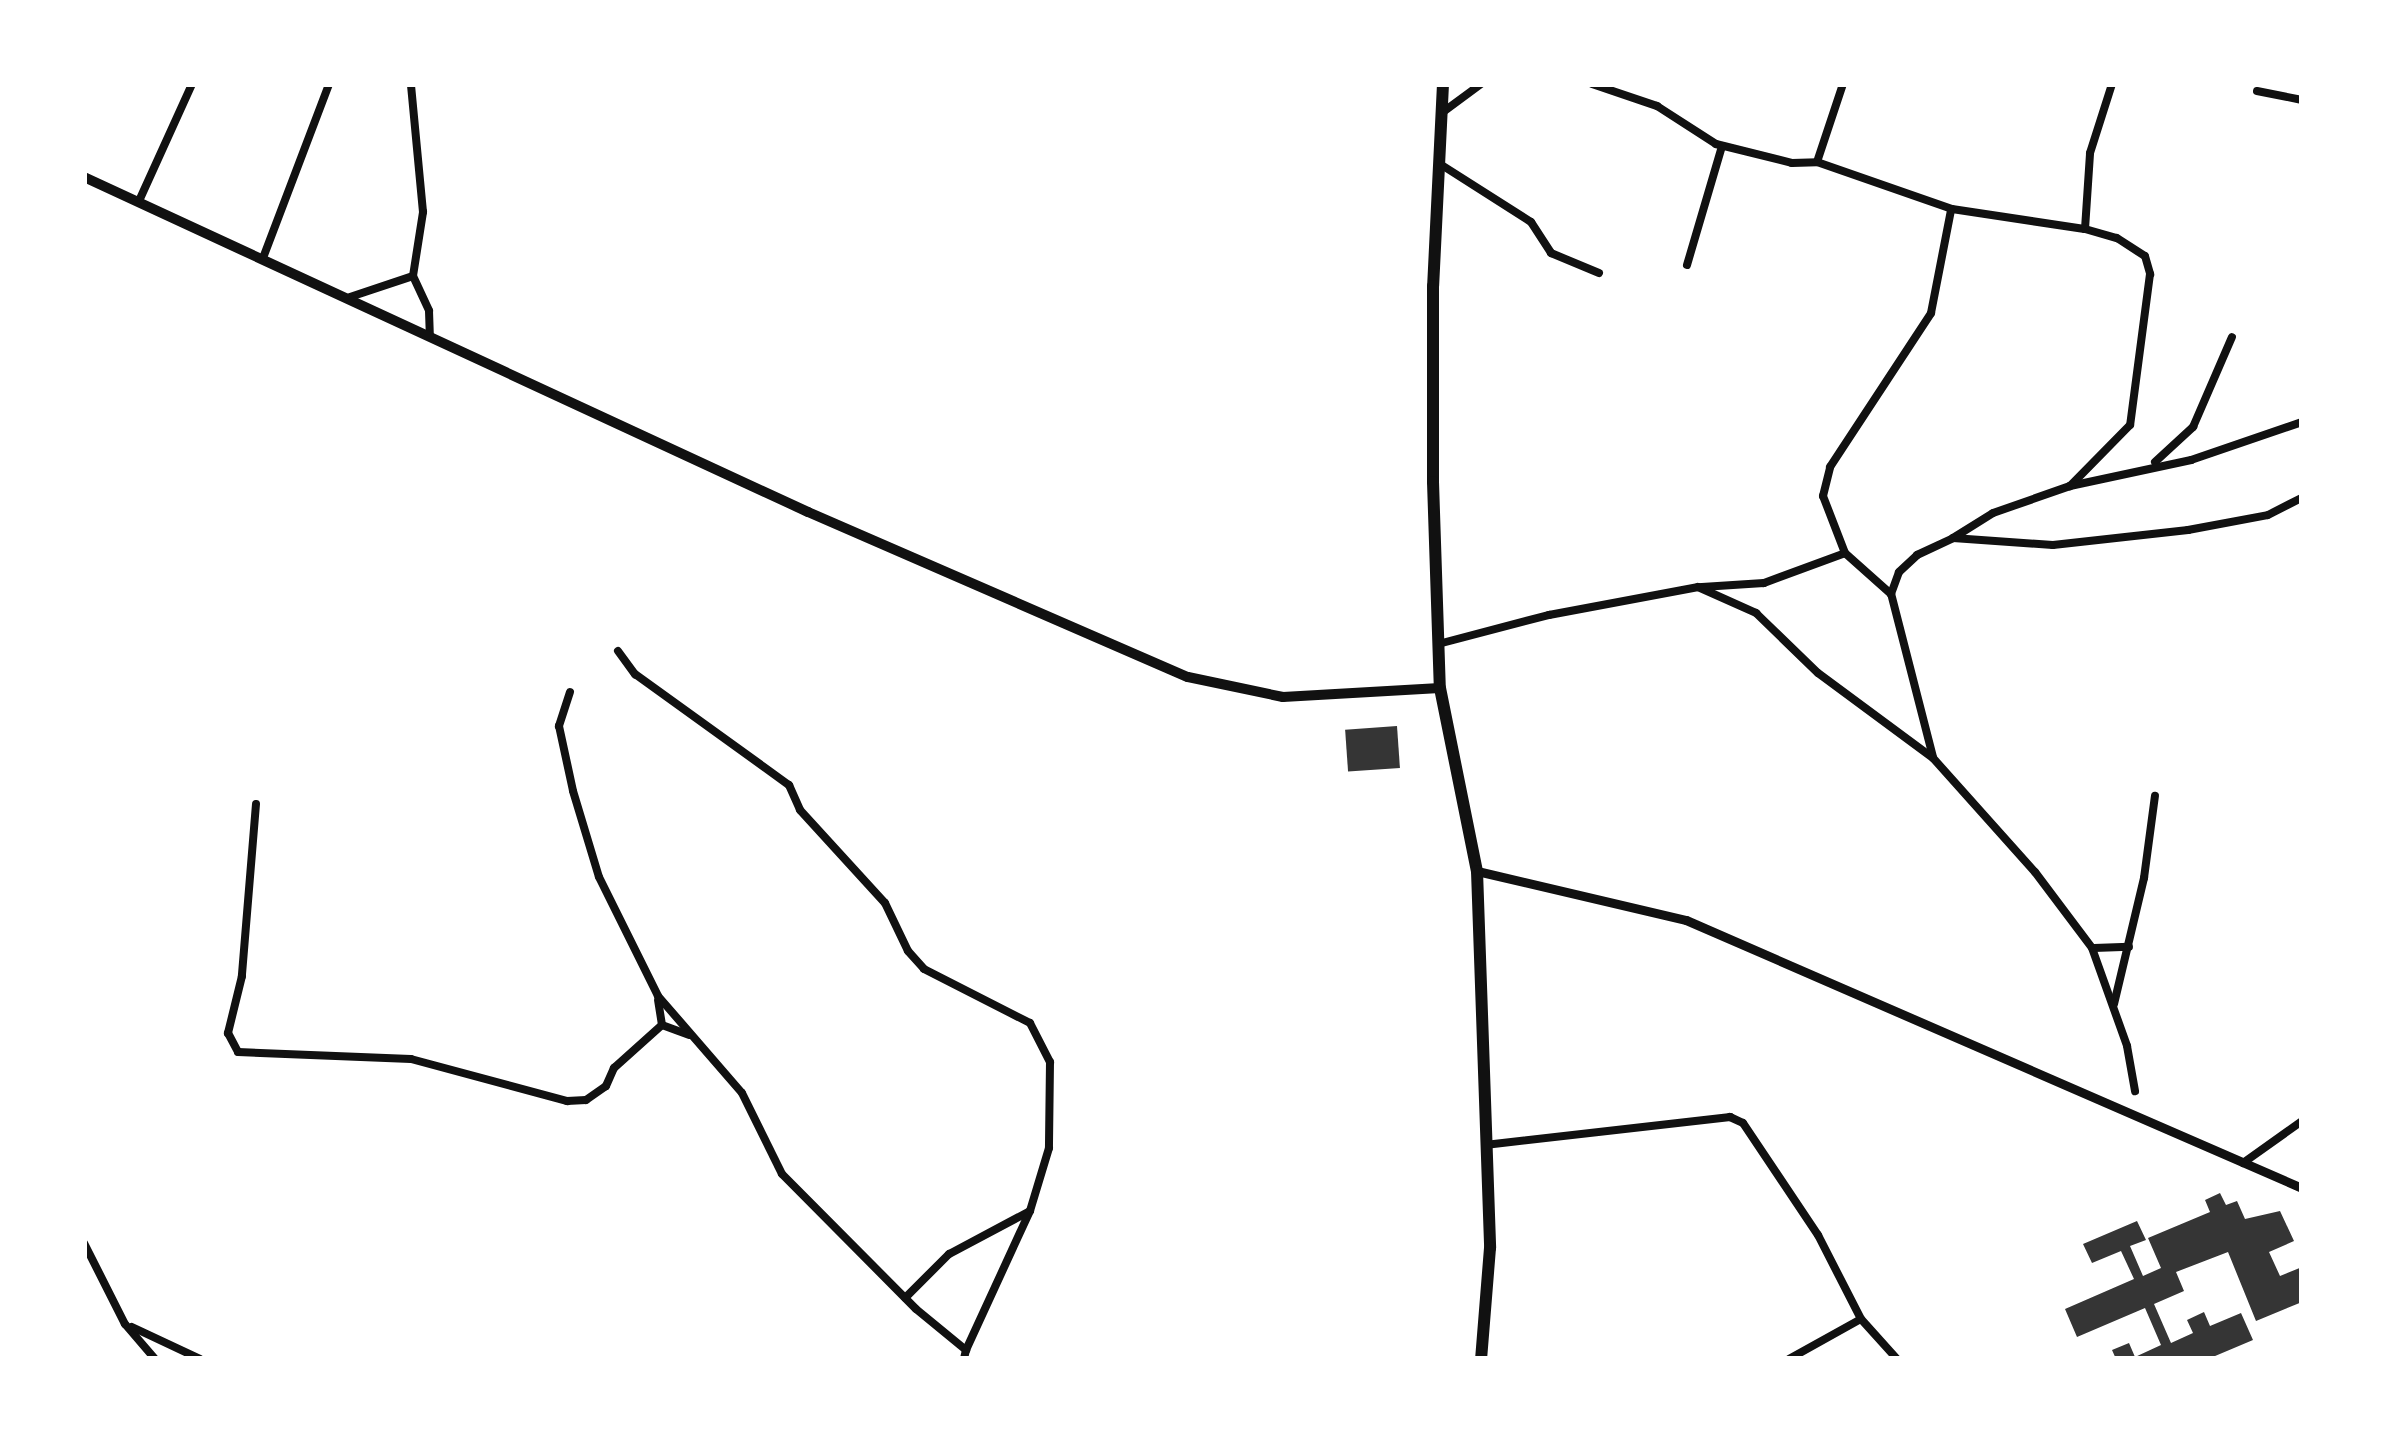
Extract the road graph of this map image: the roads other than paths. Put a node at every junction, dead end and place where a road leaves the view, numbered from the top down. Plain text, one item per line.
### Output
1 (192, 84) edge
2 (329, 84) edge
3 (411, 84) edge
4 (1443, 84) edge
5 (1481, 84) edge
6 (1592, 84) edge
7 (1843, 84) edge
8 (2112, 84) edge
9 (2257, 91) dead end
10 (2302, 100) edge
11 (1442, 113) junction
12 (1722, 145) junction
13 (1817, 162) junction
14 (1440, 164) junction
15 (84, 176) edge
16 (139, 201) junction
17 (1952, 209) junction
18 (2085, 229) junction
19 (263, 258) junction
20 (1687, 265) dead end
21 (1599, 273) dead end
22 (413, 275) junction
23 (350, 297) junction
24 (430, 334) junction
25 (2232, 337) dead end
26 (2302, 422) edge
27 (2136, 470) junction
28 (2070, 486) junction
29 (2302, 498) edge
30 (1953, 538) junction
31 (1845, 553) junction
32 (1698, 587) junction
33 (1891, 594) junction
34 (1442, 643) junction
35 (618, 651) dead end
36 (1441, 688) junction
37 (570, 692) dead end
38 (1933, 758) junction
39 (2155, 796) dead end
40 (256, 804) dead end
41 (1477, 871) junction
42 (2129, 947) junction
43 (2092, 948) junction
44 (658, 996) junction
45 (2114, 1005) junction
46 (662, 1025) junction
47 (693, 1036) junction
48 (2134, 1091) dead end
49 (2302, 1121) edge
50 (1485, 1145) junction
51 (2243, 1162) junction
52 (2302, 1188) edge
53 (1030, 1211) junction
54 (84, 1244) edge
55 (905, 1298) junction
56 (1861, 1319) junction
57 (125, 1324) junction
58 (965, 1355) edge
59 (155, 1359) edge
60 (200, 1359) edge
61 (1481, 1359) edge
62 (1789, 1359) edge
63 (1897, 1359) edge

1 - 16 street
2 - 19 street
3 - 22 street
4 - 11 main road
5 - 11 street
6 - 12 street
7 - 13 street
8 - 18 street
9 - 10 street
11 - 14 main road
12 - 13 street
12 - 20 street
13 - 17 street
14 - 21 street
14 - 34 main road
15 - 16 main road
16 - 19 main road
17 - 18 street
17 - 31 street
18 - 28 street
19 - 23 main road
22 - 23 street
22 - 24 street
23 - 24 main road
24 - 36 main road
25 - 27 street
26 - 27 street
27 - 28 street
28 - 30 street
29 - 30 street
30 - 33 street
31 - 32 street
31 - 33 street
32 - 34 street
32 - 38 street
33 - 38 street
34 - 36 main road
35 - 53 street
36 - 41 main road
37 - 44 street
38 - 43 street
39 - 42 street
40 - 46 street
41 - 50 main road
41 - 51 street
42 - 43 street
42 - 45 street
43 - 45 street
44 - 46 street
44 - 47 street
45 - 48 street
46 - 47 street
47 - 55 street
49 - 51 street
50 - 56 street
50 - 61 main road
51 - 52 street
53 - 55 street
53 - 58 street
54 - 57 street
55 - 58 street
56 - 62 street
56 - 63 street
57 - 59 street
57 - 60 street

